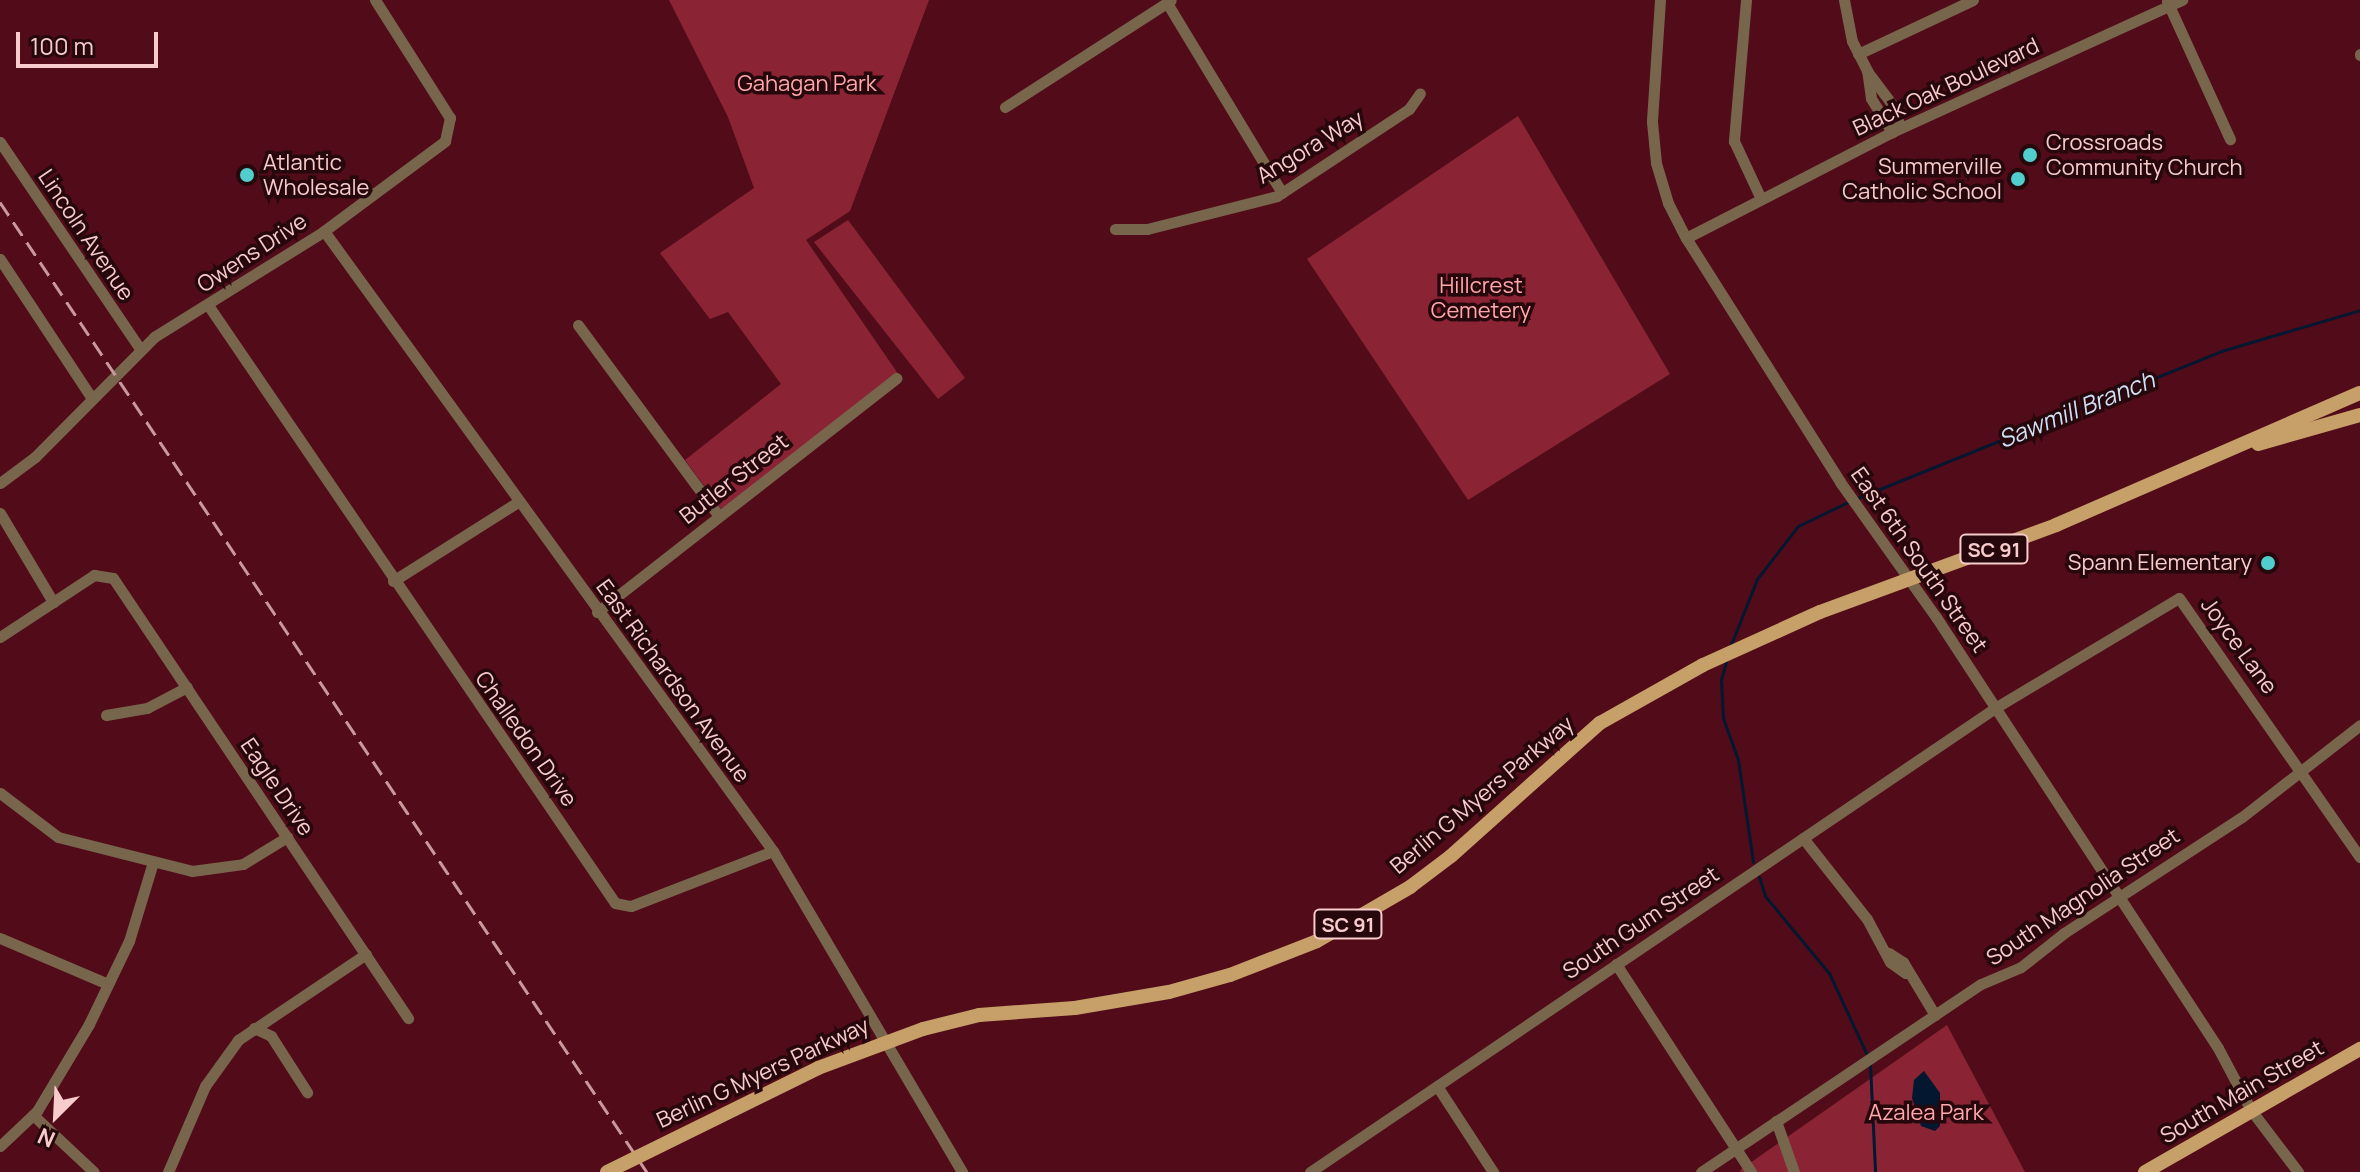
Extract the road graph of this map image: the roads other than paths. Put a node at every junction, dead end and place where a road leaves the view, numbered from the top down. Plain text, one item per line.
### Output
1 (375, 0) edge
2 (1660, 0) edge
3 (1746, 0) edge
4 (1844, 0) edge
5 (1973, 0) edge
6 (2182, 0) edge
7 (1170, 1) edge
8 (2168, 3) edge
9 (1858, 54) junction
10 (1420, 93) dead end
11 (1005, 107) dead end
12 (1892, 132) junction
13 (2230, 139) dead end
14 (0, 142) edge
15 (1282, 193) junction
16 (1761, 199) junction
17 (1115, 229) dead end
18 (324, 231) junction
19 (1686, 238) junction
20 (0, 259) edge
21 (208, 305) junction
22 (120, 322) junction
23 (578, 325) dead end
24 (154, 337) junction
25 (140, 349) junction
26 (896, 378) dead end
27 (2360, 393) edge
28 (91, 397) junction
29 (2360, 415) edge
30 (2238, 449) junction
31 (0, 483) edge
32 (518, 502) junction
33 (0, 513) edge
34 (719, 516) junction
35 (1911, 580) junction
36 (393, 581) junction
37 (53, 602) junction
38 (597, 612) junction
39 (0, 637) edge
40 (187, 687) junction
41 (1995, 708) junction
42 (106, 715) dead end
43 (2360, 725) edge
44 (2306, 772) junction
45 (0, 793) edge
46 (287, 837) junction
47 (1803, 838) junction
48 (773, 851) junction
49 (2360, 857) edge
50 (153, 862) junction
51 (2116, 898) junction
52 (0, 938) edge
53 (366, 954) junction
54 (1616, 964) junction
55 (108, 984) junction
56 (1935, 1015) junction
57 (408, 1018) dead end
58 (254, 1028) junction
59 (2360, 1049) edge
60 (1437, 1086) junction
61 (307, 1092) dead end
62 (2251, 1110) junction
63 (33, 1115) junction
64 (1776, 1121) junction
65 (0, 1146) edge
66 (1737, 1147) junction
67 (94, 1172) edge
68 (168, 1172) edge
69 (607, 1172) edge
70 (962, 1172) edge
71 (1310, 1172) edge
72 (1493, 1172) edge
73 (1701, 1172) edge
74 (1751, 1172) edge
75 (1794, 1172) edge
76 (2145, 1172) edge
77 (2298, 1172) edge

1 - 18 street, Owens Drive
2 - 19 street, East 6th South Street
3 - 16 street
4 - 9 street
5 - 9 street
6 - 8 street, Black Oak Boulevard
7 - 11 street
7 - 15 street
8 - 12 street, Black Oak Boulevard
8 - 13 street
9 - 12 street
10 - 15 street, Angora Way
12 - 16 street, Black Oak Boulevard
14 - 22 street, Lincoln Avenue
15 - 17 street, Angora Way
16 - 19 street, Black Oak Boulevard
18 - 21 street, Owens Drive
18 - 32 street, East Richardson Avenue
19 - 35 street, East 6th South Street
20 - 28 street
21 - 24 street, Owens Drive
21 - 36 street, Challedon Drive
22 - 24 street
22 - 25 street, Lincoln Avenue
23 - 34 street
24 - 25 street, Owens Drive
25 - 28 street, Owens Drive
26 - 34 street, Butler Street
27 - 30 main road, Berlin G Myers Parkway / SC 91
28 - 31 street, Owens Drive
29 - 30 main road, Berlin G Myers Parkway / SC 91
30 - 35 main road, Berlin G Myers Parkway / SC 91
32 - 36 street
32 - 38 street, East Richardson Avenue
33 - 37 street
34 - 38 street, Butler Street
35 - 41 street, East 6th South Street
35 - 69 main road, Berlin G Myers Parkway / SC 91, bridge
36 - 48 street, Challedon Drive
37 - 39 street
37 - 40 street, Eagle Drive
38 - 48 street, East Richardson Avenue
40 - 42 street
40 - 46 street, Eagle Drive
41 - 44 street, Joyce Lane
41 - 47 street, South Gum Street
41 - 51 street, East 6th South Street
43 - 44 street, South Magnolia Street
44 - 49 street, Joyce Lane
44 - 51 street, South Magnolia Street
45 - 50 street
46 - 50 street
46 - 53 street, Eagle Drive
47 - 54 street, South Gum Street
47 - 56 street
48 - 70 street, East Richardson Avenue
50 - 55 street
51 - 56 street, South Magnolia Street
51 - 62 street, East 6th South Street
52 - 55 street
53 - 57 street, Eagle Drive
53 - 58 street
54 - 60 street, South Gum Street
54 - 66 street
55 - 63 street
56 - 64 street, South Magnolia Street
58 - 61 street
58 - 68 street
59 - 62 main road, South Main Street
60 - 71 street, South Gum Street
60 - 72 street
62 - 76 main road, South Main Street
62 - 77 street, East 6th South Street
63 - 65 street
63 - 67 street
64 - 66 street, South Magnolia Street
64 - 75 street
66 - 73 street, South Magnolia Street
66 - 74 street

